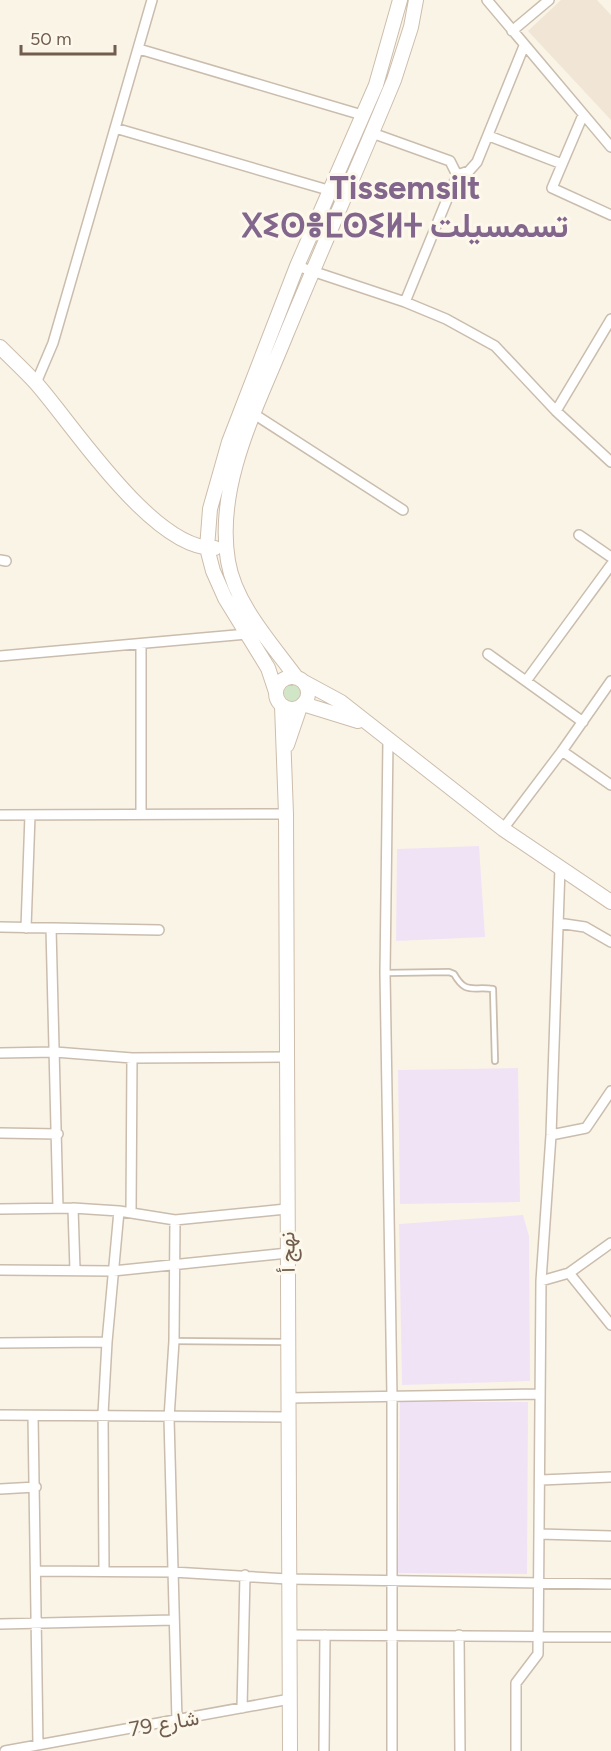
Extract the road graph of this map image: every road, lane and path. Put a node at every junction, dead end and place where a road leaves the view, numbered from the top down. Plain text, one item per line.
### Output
1 (152, 0) edge
2 (400, 0) edge
3 (416, 0) edge
4 (487, 0) edge
5 (549, 0) edge
6 (512, 31) junction
7 (524, 46) junction
8 (138, 50) junction
9 (362, 115) junction
10 (583, 116) junction
11 (115, 128) junction
12 (372, 133) junction
13 (489, 136) junction
14 (610, 144) edge
15 (562, 164) junction
16 (457, 175) junction
17 (328, 190) junction
18 (611, 215) edge
19 (297, 266) junction
20 (312, 272) junction
21 (405, 302) junction
22 (609, 324) edge
23 (2, 354) edge
24 (36, 383) junction
25 (556, 411) junction
26 (254, 414) junction
27 (611, 462) edge
28 (403, 510) dead end
29 (579, 535) dead end
30 (207, 548) junction
31 (226, 548) junction
32 (611, 557) edge
33 (611, 565) edge
34 (607, 579) edge
35 (248, 634) junction
36 (141, 644) junction
37 (488, 654) dead end
38 (0, 656) edge
39 (300, 680) junction
40 (526, 681) junction
41 (611, 682) edge
42 (276, 692) junction
43 (301, 705) junction
44 (282, 706) junction
45 (321, 708) junction
46 (583, 722) junction
47 (369, 726) junction
48 (291, 731) junction
49 (388, 741) junction
50 (562, 751) junction
51 (284, 752) junction
52 (611, 785) edge
53 (141, 814) junction
54 (286, 814) junction
55 (0, 815) edge
56 (30, 815) junction
57 (503, 829) junction
58 (560, 867) junction
59 (611, 902) edge
60 (558, 923) junction
61 (0, 927) edge
62 (26, 928) junction
63 (51, 928) junction
64 (159, 930) dead end
65 (611, 942) edge
66 (386, 973) junction
67 (55, 1052) junction
68 (0, 1053) edge
69 (285, 1057) junction
70 (132, 1058) junction
71 (495, 1061) dead end
72 (611, 1091) edge
73 (0, 1133) edge
74 (58, 1134) junction
75 (551, 1135) junction
76 (58, 1208) junction
77 (73, 1208) junction
78 (0, 1209) edge
79 (286, 1209) junction
80 (119, 1211) junction
81 (131, 1212) junction
82 (175, 1220) junction
83 (611, 1244) edge
84 (288, 1253) junction
85 (175, 1265) junction
86 (0, 1270) edge
87 (75, 1270) junction
88 (113, 1271) junction
89 (569, 1273) junction
90 (541, 1281) junction
91 (611, 1326) edge
92 (174, 1341) junction
93 (106, 1342) junction
94 (289, 1342) junction
95 (0, 1343) edge
96 (539, 1395) junction
97 (392, 1396) junction
98 (287, 1398) junction
99 (103, 1414) junction
100 (0, 1415) edge
101 (33, 1416) junction
102 (288, 1417) junction
103 (169, 1418) junction
104 (611, 1477) edge
105 (541, 1480) junction
106 (36, 1487) junction
107 (0, 1489) edge
108 (539, 1534) junction
109 (611, 1536) edge
110 (36, 1571) junction
111 (104, 1571) junction
112 (173, 1572) junction
113 (245, 1575) junction
114 (288, 1579) junction
115 (391, 1580) junction
116 (539, 1583) junction
117 (611, 1584) edge
118 (174, 1620) junction
119 (0, 1624) edge
120 (37, 1624) junction
121 (390, 1634) junction
122 (289, 1635) junction
123 (325, 1635) junction
124 (459, 1635) junction
125 (538, 1637) junction
126 (611, 1637) edge
127 (290, 1699) junction
128 (242, 1708) junction
129 (177, 1721) junction
130 (38, 1745) junction
131 (5, 1751) edge
132 (290, 1751) edge
133 (324, 1751) edge
134 (392, 1751) edge
135 (460, 1751) edge
136 (516, 1751) edge

1 - 8 street
2 - 9 main road
3 - 12 main road
4 - 6 street
5 - 6 street
6 - 7 street
7 - 10 street
7 - 13 street
8 - 9 street
8 - 11 street
9 - 17 main road
10 - 14 street
10 - 15 street
11 - 17 street
11 - 24 street
12 - 16 street
12 - 20 main road
13 - 15 street
13 - 16 street
15 - 18 street
16 - 21 street
17 - 19 main road
19 - 20 street
19 - 30 main road
20 - 21 street
20 - 26 main road
21 - 25 street
22 - 25 street
23 - 24 main road
24 - 30 main road
25 - 27 street
26 - 28 street
26 - 31 main road
29 - 32 street
30 - 31 main road
30 - 35 main road
31 - 39 main road
33 - 34 street
34 - 40 street
35 - 36 street
35 - 42 main road
36 - 38 street
36 - 53 street
37 - 40 street
39 - 42 main road
39 - 43 main road
39 - 47 main road
40 - 46 street
41 - 46 street
42 - 44 main road
43 - 44 main road
43 - 45 main road
43 - 48 main road, نهج أ
44 - 51 main road, نهج أ
45 - 47 main road
45 - 48 main road
46 - 50 street
47 - 49 main road
48 - 51 main road, نهج أ
49 - 57 main road
49 - 66 street
50 - 52 street
50 - 57 street
51 - 54 main road, نهج أ
53 - 54 street
53 - 56 street
54 - 69 main road, نهج أ
55 - 56 street
56 - 62 street
57 - 58 main road
58 - 59 main road
58 - 60 street
60 - 65 street
60 - 75 street
61 - 62 street
62 - 63 street
63 - 64 street
63 - 67 street
66 - 71 lane
66 - 97 street
67 - 68 street
67 - 70 street
67 - 74 street
69 - 70 street
69 - 79 main road, نهج أ
70 - 81 street
72 - 75 street
73 - 74 street
74 - 76 street
75 - 90 street
76 - 77 street
76 - 78 street
77 - 80 street
77 - 87 street
79 - 82 street
79 - 84 main road, نهج أ
80 - 81 street
80 - 88 street
81 - 82 street
82 - 85 street
83 - 89 street
84 - 85 street
84 - 94 main road, نهج أ
85 - 88 street
85 - 92 street
86 - 87 street
87 - 88 street
88 - 93 street
89 - 90 street
89 - 91 street
90 - 96 street
92 - 94 lane
92 - 103 street
93 - 95 street
93 - 99 street
94 - 98 main road, نهج أ
96 - 97 street
96 - 105 street
97 - 98 street
97 - 115 street
98 - 102 main road, نهج أ
99 - 101 street
99 - 103 street
99 - 111 street
100 - 101 street
101 - 106 street
102 - 103 street
102 - 114 main road, نهج أ
103 - 112 street
104 - 105 street
105 - 108 street
106 - 107 street
106 - 110 street
108 - 109 street
108 - 116 street
110 - 111 street
110 - 120 street
111 - 112 street
112 - 113 street
112 - 118 street
113 - 114 street
113 - 128 street
114 - 115 street
114 - 122 main road, نهج أ
115 - 116 street
115 - 121 street
116 - 117 street
116 - 125 street
118 - 120 street
118 - 129 street
119 - 120 street
120 - 130 street
121 - 123 street
121 - 124 street
121 - 134 street
122 - 123 street
122 - 127 main road, نهج أ
123 - 133 street
124 - 125 street
124 - 135 street
125 - 126 street
125 - 136 street
127 - 128 street, شارع 79
127 - 132 main road, نهج أ
128 - 129 street, شارع 79
129 - 130 street, شارع 79
130 - 131 street, شارع 79

